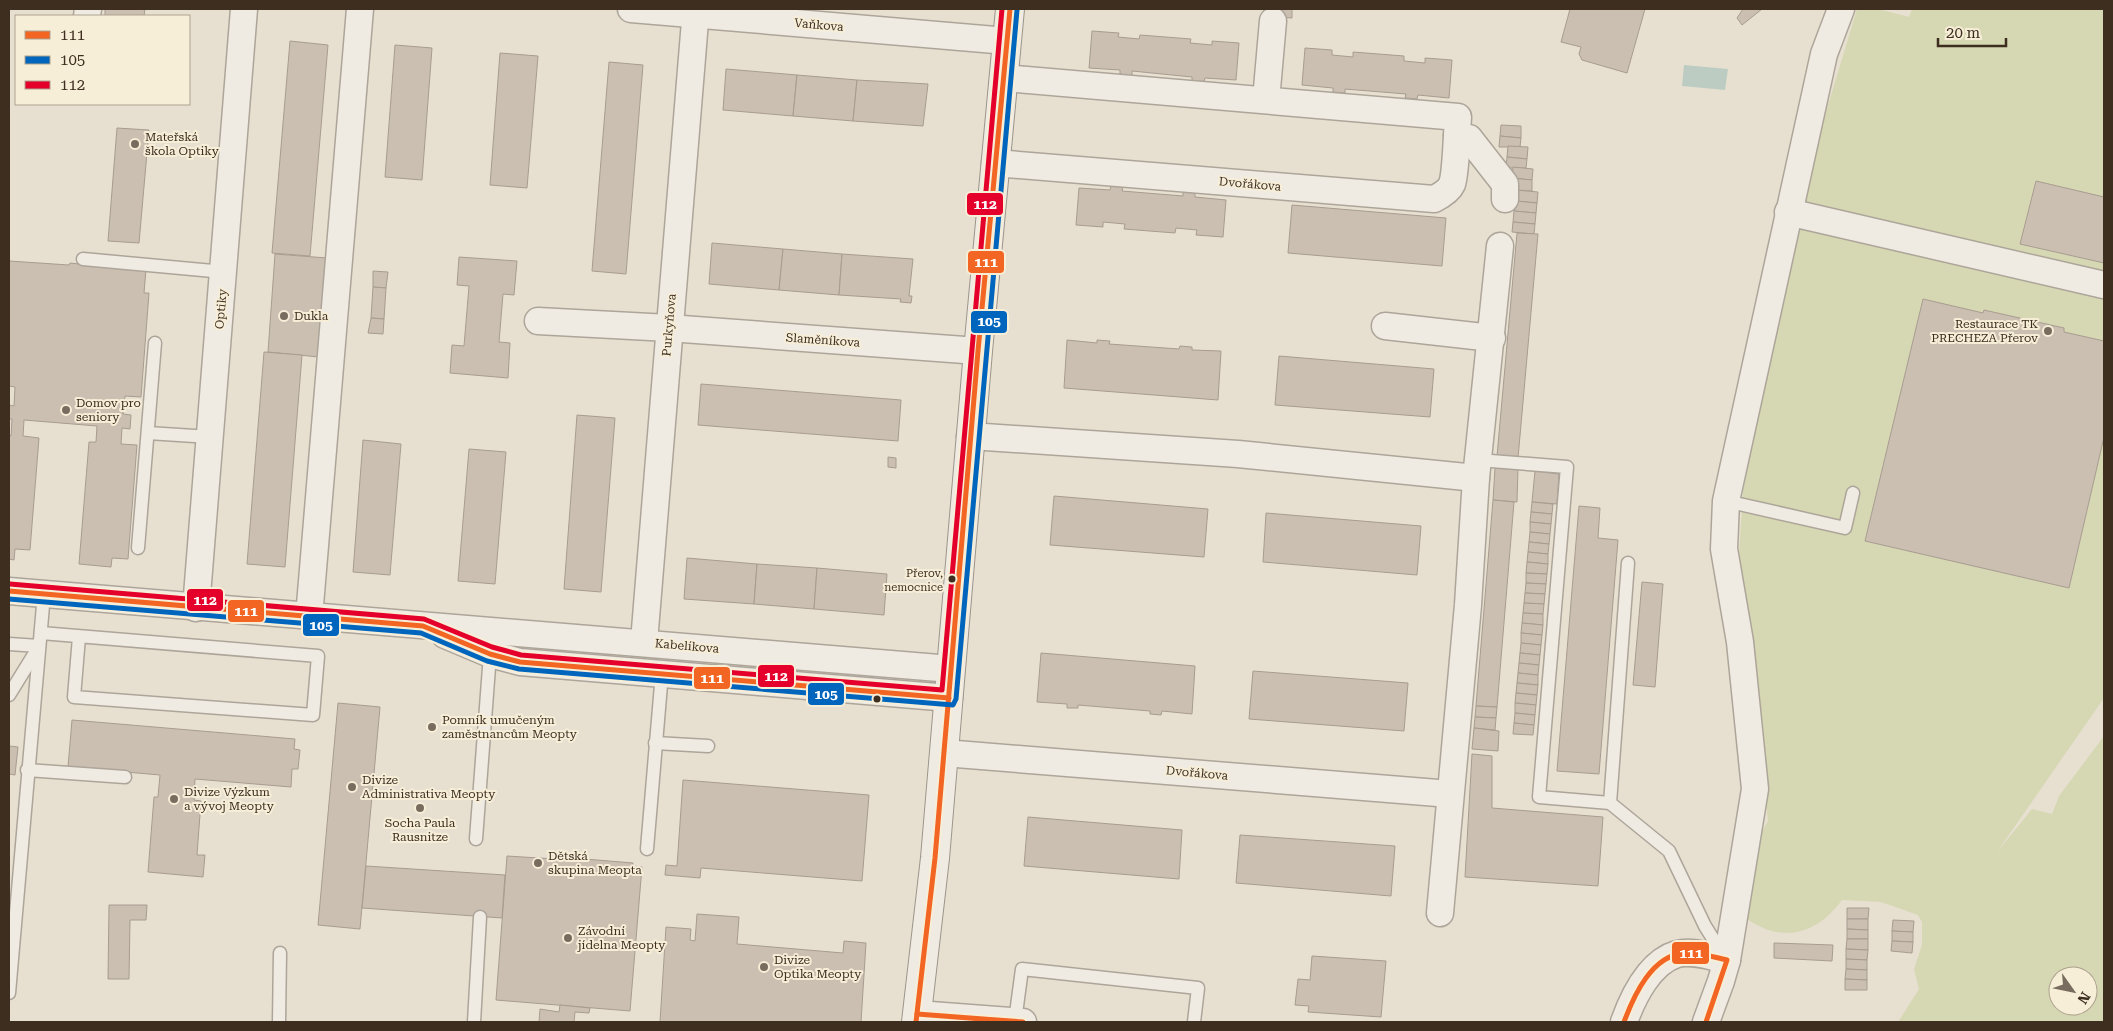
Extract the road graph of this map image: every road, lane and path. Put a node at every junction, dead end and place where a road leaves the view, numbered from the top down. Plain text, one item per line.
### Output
1 (244, 9) edge
2 (360, 9) edge
3 (630, 9) edge
4 (1010, 9) edge
5 (1842, 9) edge
6 (696, 12) edge
7 (1274, 21) dead end
8 (1007, 42) junction
9 (1004, 78) junction
10 (1266, 100) junction
11 (1457, 136) junction
12 (995, 163) junction
13 (1505, 198) dead end
14 (1788, 212) junction
15 (1500, 246) dead end
16 (83, 259) dead end
17 (224, 272) junction
18 (2104, 285) edge
19 (538, 321) dead end
20 (1385, 326) dead end
21 (669, 328) junction
22 (1492, 338) junction
23 (155, 343) dead end
24 (978, 351) junction
25 (148, 433) junction
26 (970, 436) junction
27 (210, 437) junction
28 (1477, 469) junction
29 (1853, 493) dead end
30 (1726, 502) junction
31 (138, 548) dead end
32 (1628, 563) dead end
33 (9, 591) edge
34 (44, 594) junction
35 (196, 608) junction
36 (309, 617) junction
37 (79, 637) junction
38 (40, 640) junction
39 (491, 642) junction
40 (644, 642) junction
41 (10, 645) edge
42 (951, 669) junction
43 (662, 673) junction
44 (9, 695) edge
45 (949, 698) junction
46 (655, 743) junction
47 (708, 746) dead end
48 (944, 753) junction
49 (27, 770) junction
50 (125, 777) dead end
51 (1450, 794) junction
52 (1610, 802) junction
53 (476, 839) dead end
54 (647, 849) dead end
55 (1440, 913) dead end
56 (480, 916) dead end
57 (280, 953) dead end
58 (1727, 960) junction
59 (9, 993) edge
60 (917, 1018) edge
61 (279, 1022) edge
62 (474, 1022) edge
63 (1019, 1022) edge
64 (1194, 1022) edge
65 (1624, 1022) edge
66 (1706, 1022) edge

1 - 17 street, Optiky
2 - 36 street
3 - 6 street, Vaňkova
4 - 8 main road
5 - 14 street
6 - 8 street, Vaňkova
6 - 21 street, Purkyňova
7 - 10 street
8 - 9 main road
9 - 10 street, Dvořákova
9 - 12 main road
10 - 11 street, Dvořákova
11 - 12 street, Dvořákova
11 - 13 street
12 - 24 main road
14 - 18 street
14 - 30 street
15 - 22 street
16 - 17 lane
17 - 27 street, Optiky
19 - 21 street, Slaměníkova
20 - 22 street
21 - 24 street, Slaměníkova
21 - 40 street, Purkyňova
22 - 28 street
23 - 25 lane
24 - 26 main road
25 - 27 lane
25 - 31 lane
26 - 28 street
26 - 42 main road
27 - 35 street, Optiky
28 - 51 street
28 - 52 lane
29 - 30 lane
30 - 58 street
32 - 52 lane
33 - 34 street, Kabelíkova
34 - 35 street, Kabelíkova
34 - 38 lane
35 - 36 street, Kabelíkova
36 - 39 street, Kabelíkova
37 - 37 lane
37 - 38 lane
38 - 41 lane
38 - 44 lane
38 - 49 lane
39 - 40 street, Kabelíkova
39 - 43 street, Kabelíkova
39 - 53 lane
40 - 42 street, Kabelíkova
42 - 45 main road
43 - 45 street, Kabelíkova
43 - 46 lane
45 - 48 main road
46 - 47 lane
46 - 54 lane
48 - 51 street, Dvořákova
48 - 60 main road
49 - 50 lane
49 - 59 lane
51 - 55 street
52 - 58 lane
56 - 62 lane
57 - 61 lane
58 - 65 street
58 - 66 street
60 - 63 street
63 - 64 lane

